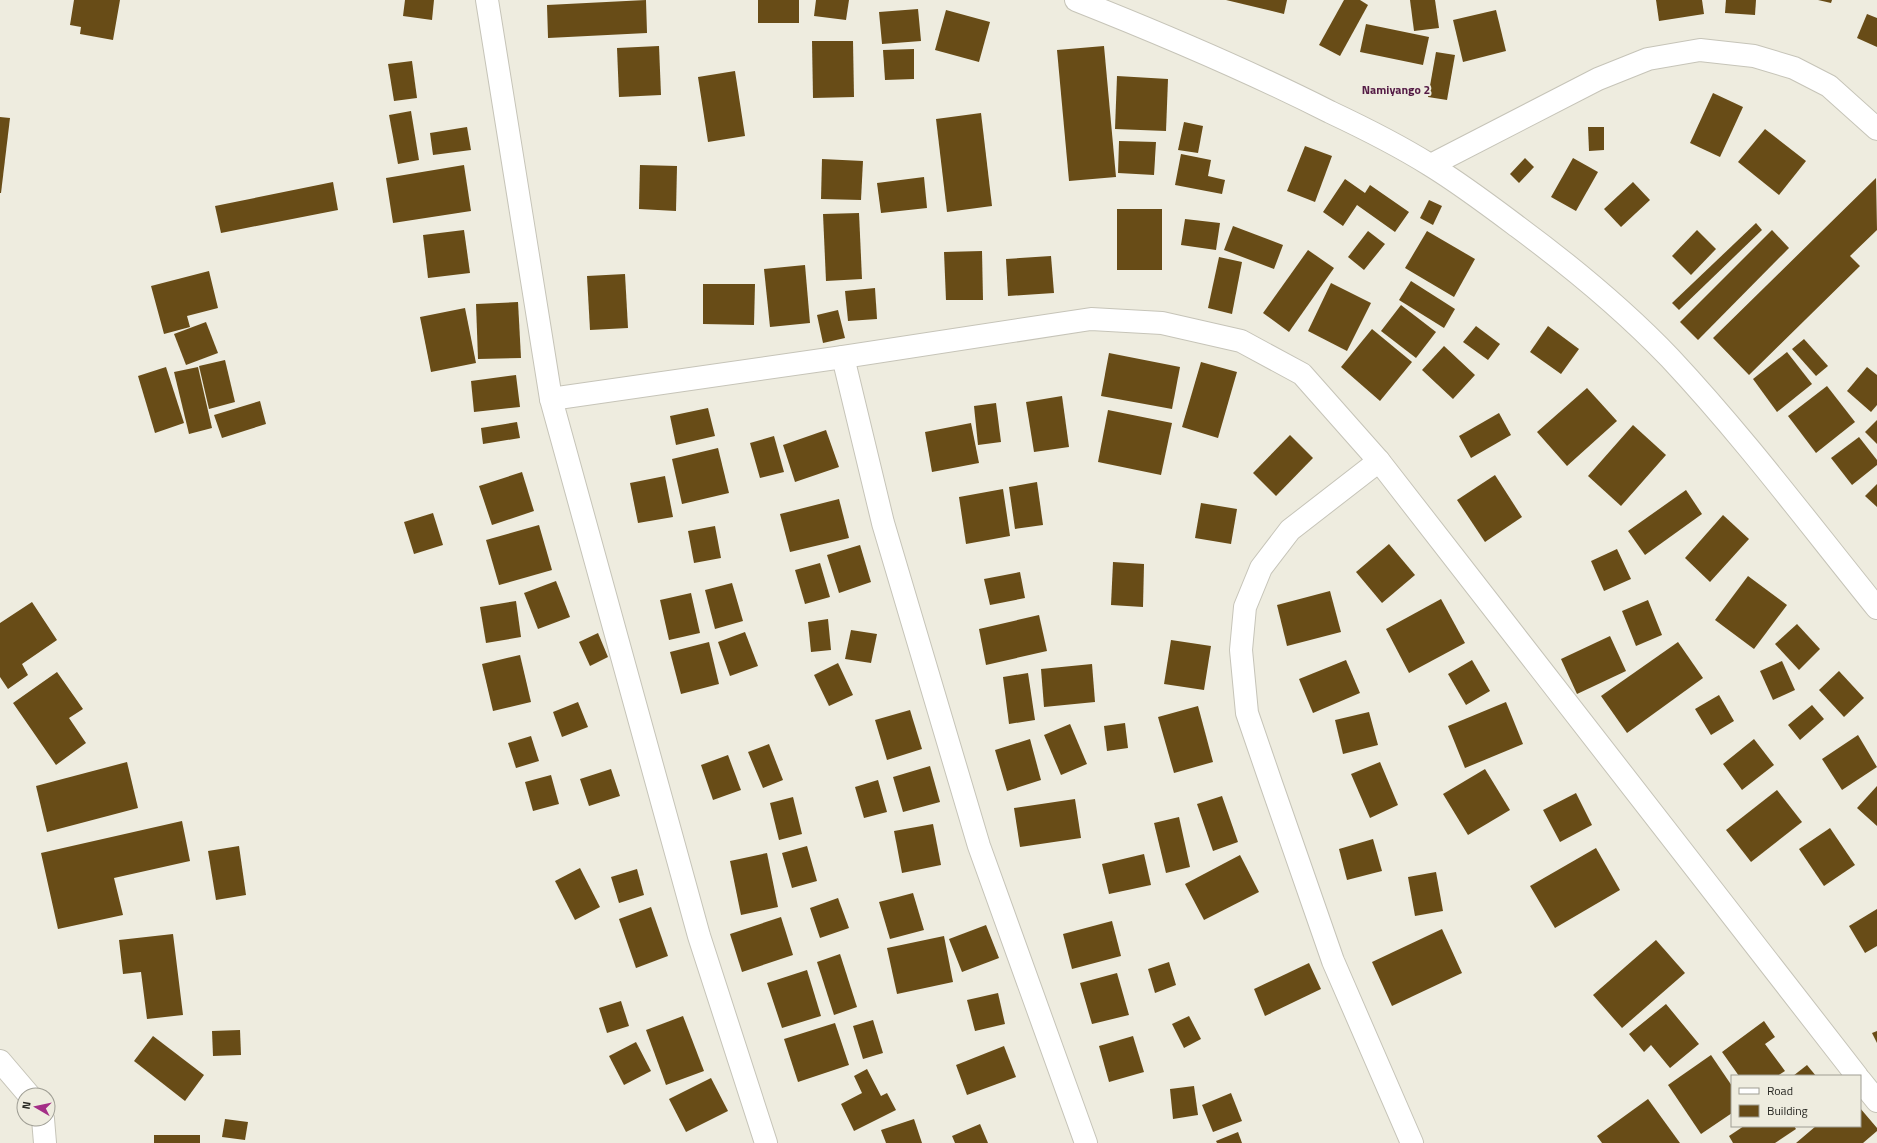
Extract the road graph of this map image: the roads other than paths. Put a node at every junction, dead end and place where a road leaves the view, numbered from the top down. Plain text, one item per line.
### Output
1 (487, 0) edge
2 (1076, 0) edge
3 (1877, 129) edge
4 (1431, 165) junction
5 (843, 357) junction
6 (551, 399) junction
7 (1379, 461) junction
8 (1877, 608) edge
9 (0, 1061) edge
10 (1856, 1075) edge
11 (1861, 1081) edge
12 (22, 1087) edge
13 (1877, 1101) edge
14 (44, 1127) edge
15 (45, 1143) edge
16 (766, 1143) edge
17 (1086, 1143) edge
18 (1412, 1143) edge

1 - 6 street
2 - 4 street
3 - 4 street
4 - 8 street
5 - 6 street
5 - 7 street
5 - 17 street
6 - 16 street
7 - 10 street
7 - 18 street
9 - 12 street
11 - 13 street
14 - 15 street

